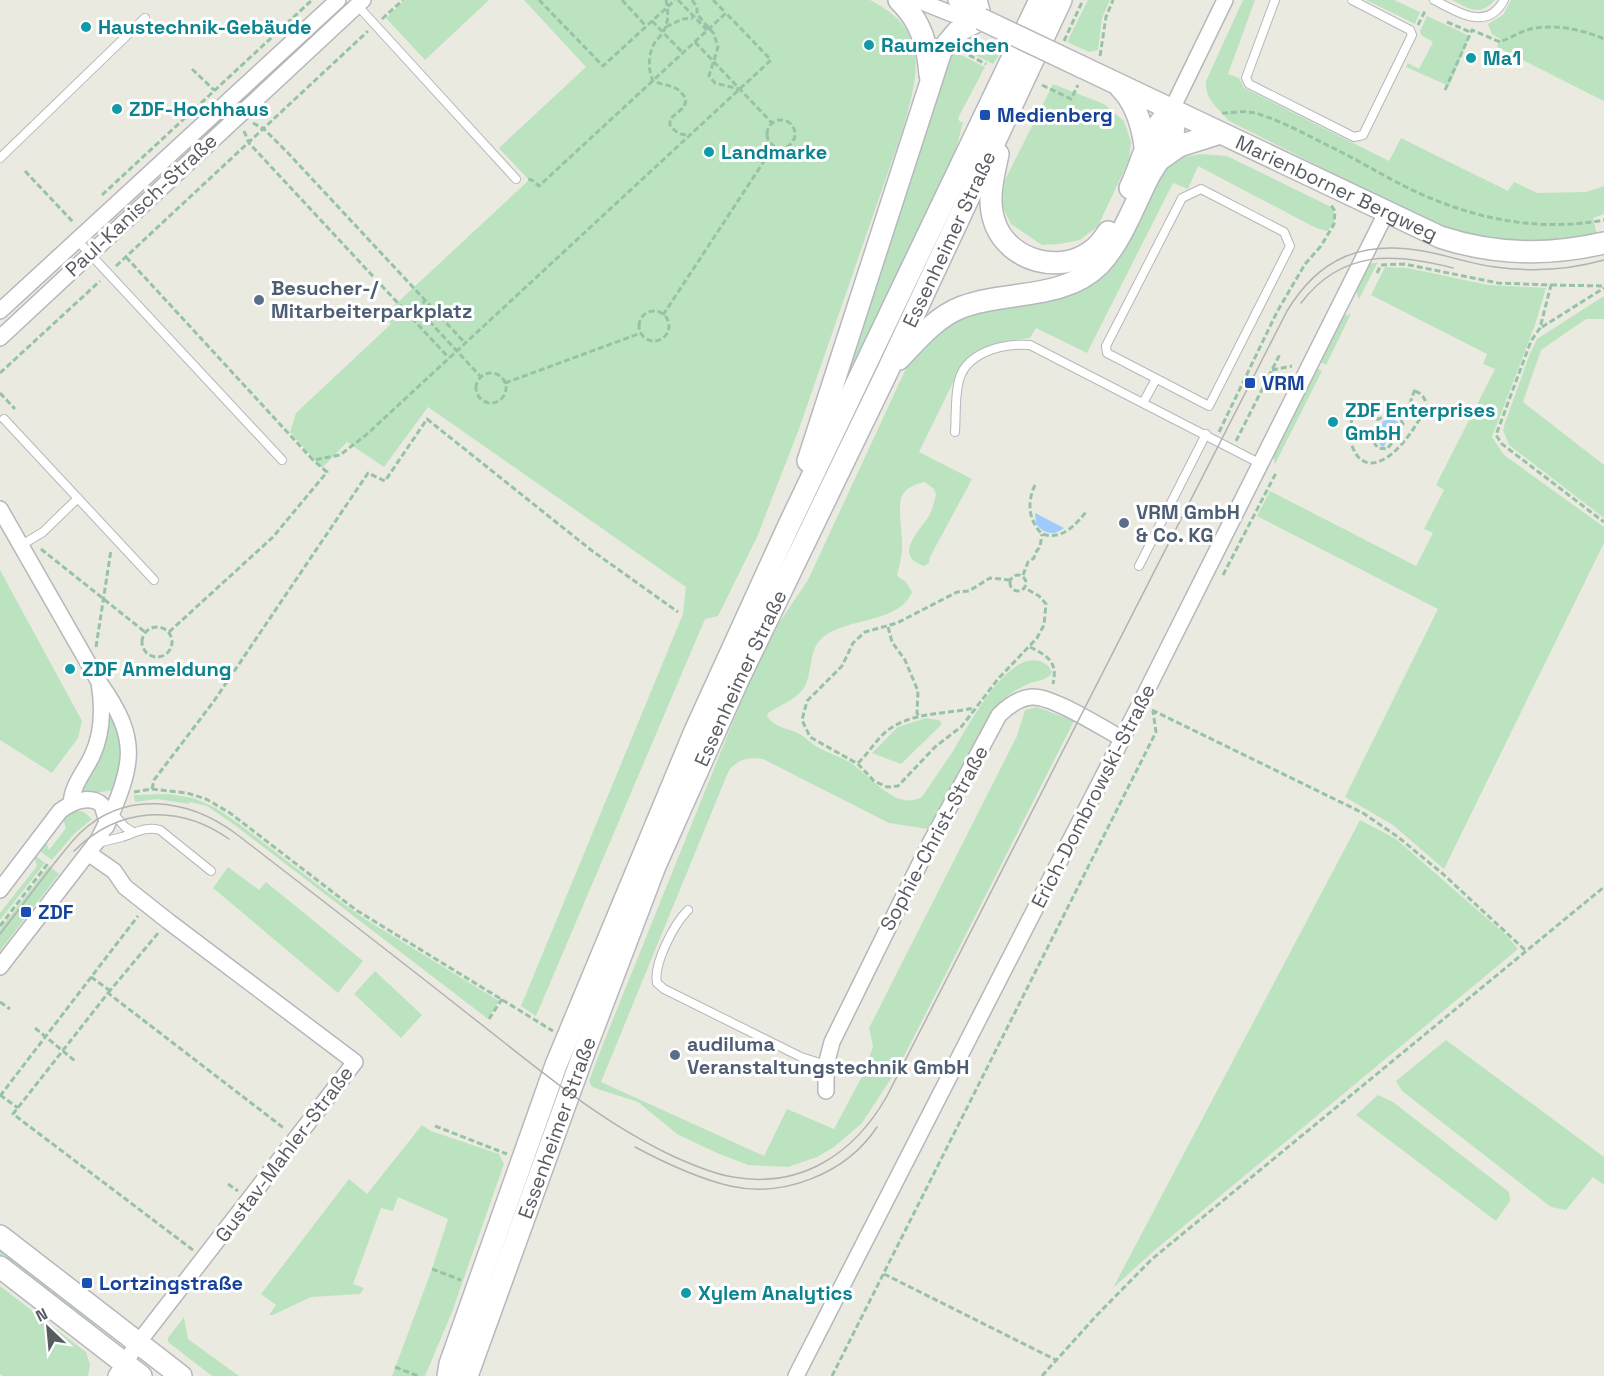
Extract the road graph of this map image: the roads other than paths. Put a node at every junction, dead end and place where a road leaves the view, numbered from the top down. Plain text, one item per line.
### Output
1 (338, 0) edge
2 (899, 0) edge
3 (917, 0) edge
4 (956, 0) edge
5 (1040, 0) edge
6 (1061, 0) edge
7 (1226, 0) edge
8 (1275, 0) edge
9 (1352, 0) edge
10 (1434, 0) edge
11 (1504, 0) edge
12 (357, 2) edge
13 (978, 10) edge
14 (145, 18) dead end
15 (930, 82) junction
16 (1117, 85) junction
17 (1171, 111) junction
18 (1006, 118) junction
19 (1220, 133) junction
20 (1154, 152) junction
21 (0, 158) edge
22 (516, 178) road end
23 (1386, 213) junction
24 (77, 240) junction
25 (1604, 243) edge
26 (90, 254) junction
27 (0, 311) edge
28 (0, 338) edge
29 (886, 372) junction
30 (1156, 379) junction
31 (1143, 403) junction
32 (4, 419) dead end
33 (955, 432) dead end
34 (1206, 434) junction
35 (282, 460) dead end
36 (1262, 464) junction
37 (78, 498) junction
38 (0, 509) edge
39 (788, 527) junction
40 (26, 543) junction
41 (1139, 566) dead end
42 (154, 580) dead end
43 (99, 681) junction
44 (1123, 738) junction
45 (98, 801) junction
46 (71, 804) junction
47 (112, 812) junction
48 (106, 827) junction
49 (133, 831) junction
50 (92, 848) junction
51 (211, 871) dead end
52 (0, 890) edge
53 (688, 910) dead end
54 (0, 967) edge
55 (826, 1065) junction
56 (826, 1091) dead end
57 (0, 1236) edge
58 (0, 1267) edge
59 (138, 1343) junction
60 (120, 1369) edge
61 (452, 1373) edge
62 (141, 1376) edge
63 (181, 1376) edge
64 (796, 1376) edge

1 - 24 street, Paul-Kanisch-Straße
2 - 15 main road
3 - 13 street
4 - 13 street
5 - 39 main road, Essenheimer Straße
6 - 18 main road, Essenheimer Straße
7 - 17 street
8 - 9 lane
10 - 11 lane
12 - 22 lane
12 - 26 street, Paul-Kanisch-Straße
13 - 15 main road
13 - 16 main road, Marienborner Bergweg, bridge
14 - 21 lane
15 - 39 main road
16 - 17 main road, Marienborner Bergweg
16 - 20 main road
17 - 19 main road, Marienborner Bergweg
17 - 20 main road
18 - 20 main road
18 - 29 main road, Essenheimer Straße
19 - 20 main road
19 - 23 main road, Marienborner Bergweg
20 - 29 main road
23 - 25 main road, Marienborner Bergweg
23 - 36 street, Erich-Dombrowski-Straße
24 - 26 lane
24 - 27 street, Paul-Kanisch-Straße
26 - 28 street, Paul-Kanisch-Straße
26 - 35 lane
29 - 61 main road, Essenheimer Straße
30 - 30 lane
30 - 31 lane
31 - 33 lane
31 - 34 lane
32 - 37 lane
34 - 36 lane
34 - 41 lane
36 - 44 street, Erich-Dombrowski-Straße
37 - 40 lane
37 - 42 lane
38 - 40 street
39 - 61 main road, Essenheimer Straße
40 - 43 street
43 - 46 street
43 - 47 street
44 - 55 street, Sophie-Christ-Straße
44 - 64 street, Erich-Dombrowski-Straße
45 - 46 street
45 - 47 lane
45 - 48 street
46 - 52 street
47 - 48 street
47 - 49 lane
48 - 50 street
49 - 50 lane
49 - 51 lane
50 - 54 street
50 - 59 street, Gustav-Mahler-Straße
53 - 55 lane
55 - 56 street, Sophie-Christ-Straße
57 - 59 main road
58 - 60 main road
59 - 60 street
59 - 63 main road
60 - 62 main road

